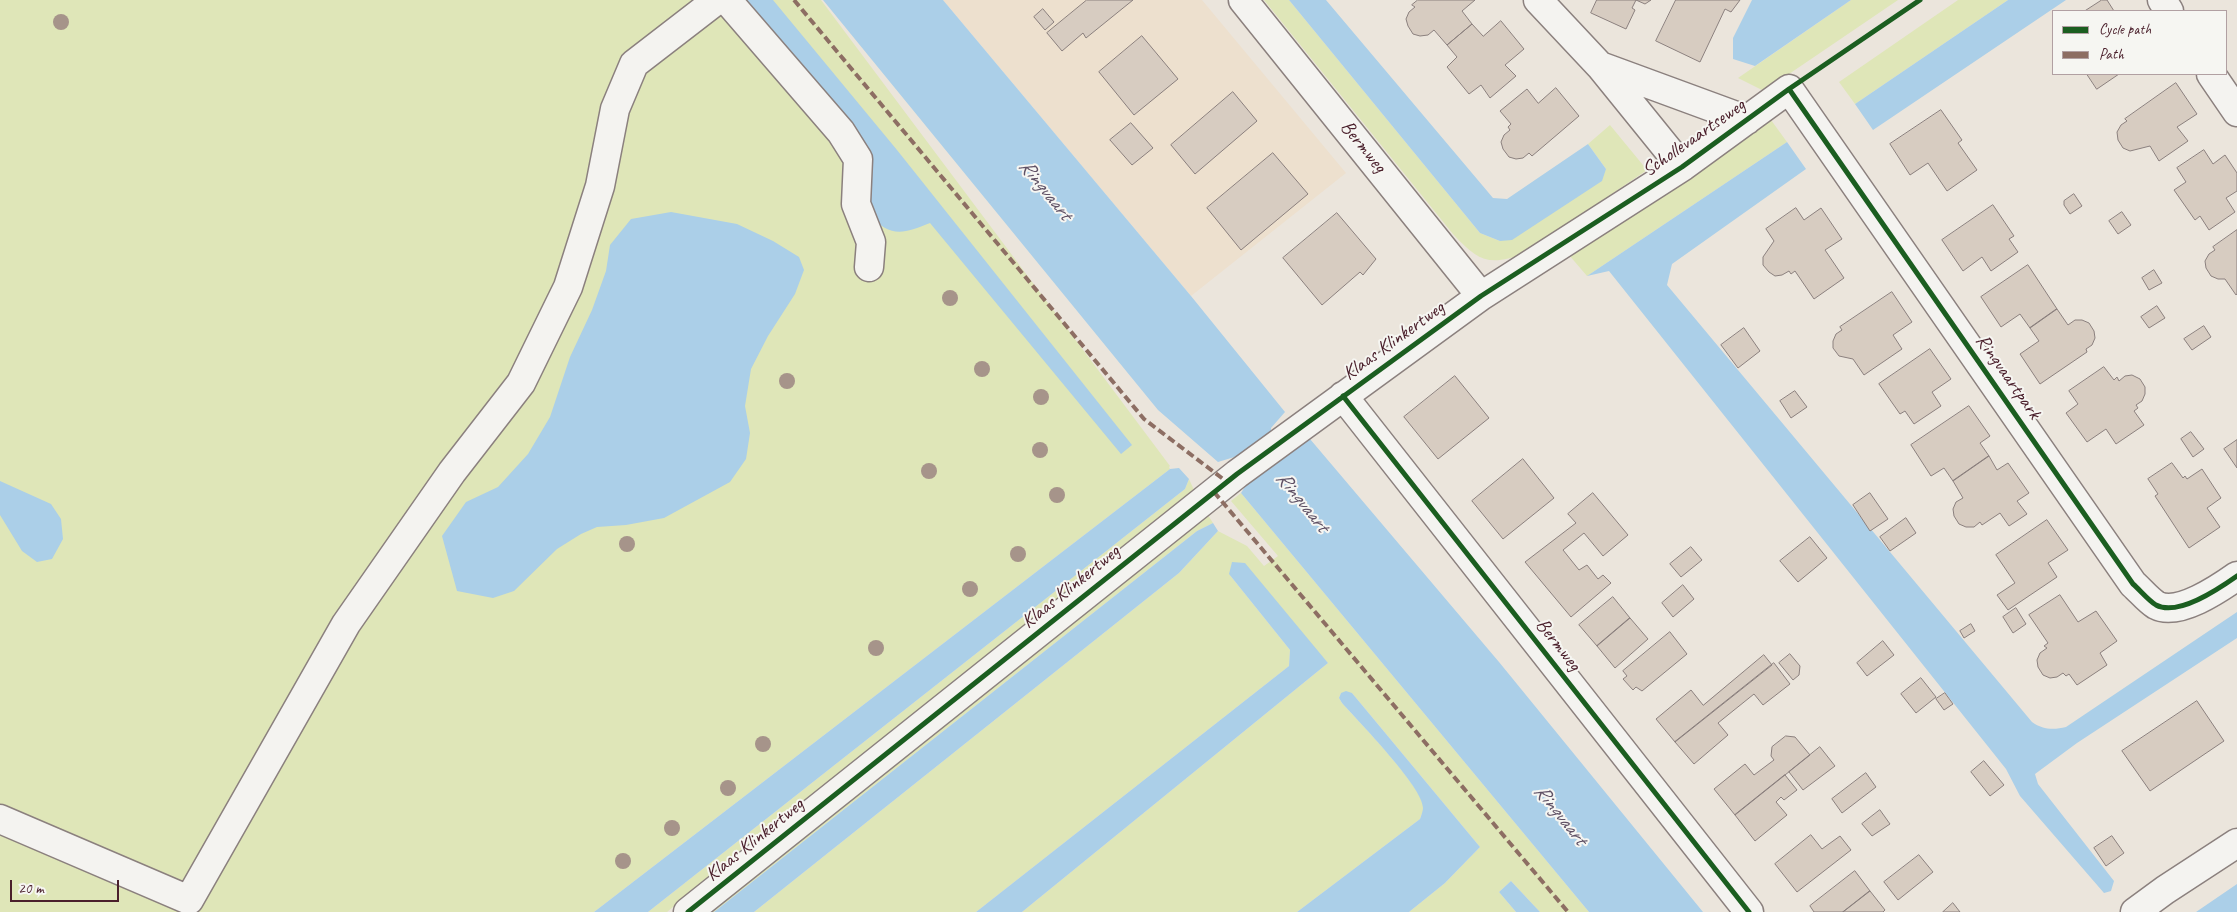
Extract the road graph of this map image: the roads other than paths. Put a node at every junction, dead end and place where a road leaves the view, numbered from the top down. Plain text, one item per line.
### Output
1 (717, 0) edge
2 (726, 0) edge
3 (1244, 0) edge
4 (1538, 0) edge
5 (1600, 66) junction
6 (2212, 75) edge
7 (1789, 89) joint
8 (2237, 112) edge
9 (1747, 120) junction
10 (1682, 167) junction
11 (869, 267) dead end
12 (1482, 296) junction
13 (1343, 396) junction
14 (2237, 576) edge
15 (0, 819) edge
16 (2237, 843) edge
17 (688, 912) edge
18 (1749, 912) edge
19 (2136, 912) edge

1 - 15 street
2 - 11 street
3 - 12 street, Bermweg
4 - 5 street
5 - 9 street
5 - 10 street
6 - 8 street
7 - 9 street, Schollevaartseweg
7 - 14 street, Ringvaartpark
9 - 10 street, Schollevaartseweg
10 - 12 street, Schollevaartseweg
12 - 13 street, Klaas Klinkertweg
13 - 17 street, Klaas Klinkertweg
13 - 18 street, Bermweg
16 - 19 street

